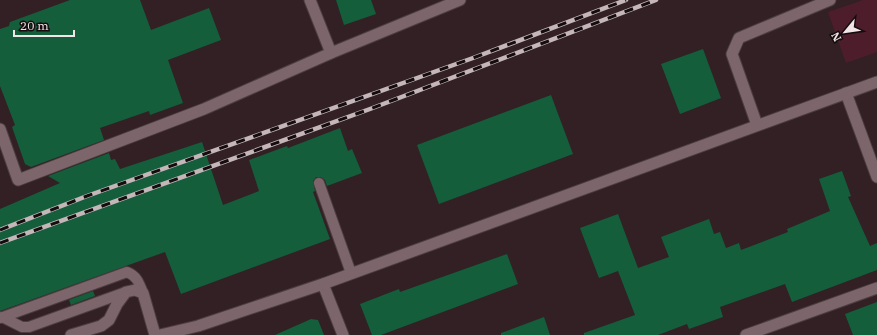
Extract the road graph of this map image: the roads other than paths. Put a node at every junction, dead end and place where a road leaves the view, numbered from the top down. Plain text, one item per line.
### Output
1 (310, 0) edge
2 (460, 0) edge
3 (830, 0) edge
4 (331, 53) junction
5 (877, 82) edge
6 (846, 93) junction
7 (757, 125) junction
8 (0, 129) edge
9 (877, 177) edge
10 (319, 183) dead end
11 (351, 273) junction
12 (323, 284) junction
13 (877, 288) edge
14 (126, 292) junction
15 (143, 293) junction
16 (1, 317) edge
17 (71, 335) edge
18 (155, 335) edge
19 (160, 335) edge
20 (342, 335) edge
21 (746, 335) edge

1 - 4 street
2 - 4 street
3 - 7 street
4 - 8 street
5 - 6 street
6 - 7 street
6 - 9 street
7 - 11 street
10 - 11 lane
11 - 12 street
12 - 19 street
12 - 20 street
13 - 21 street
14 - 15 street
14 - 16 lane
14 - 17 street
15 - 16 lane
15 - 18 street

